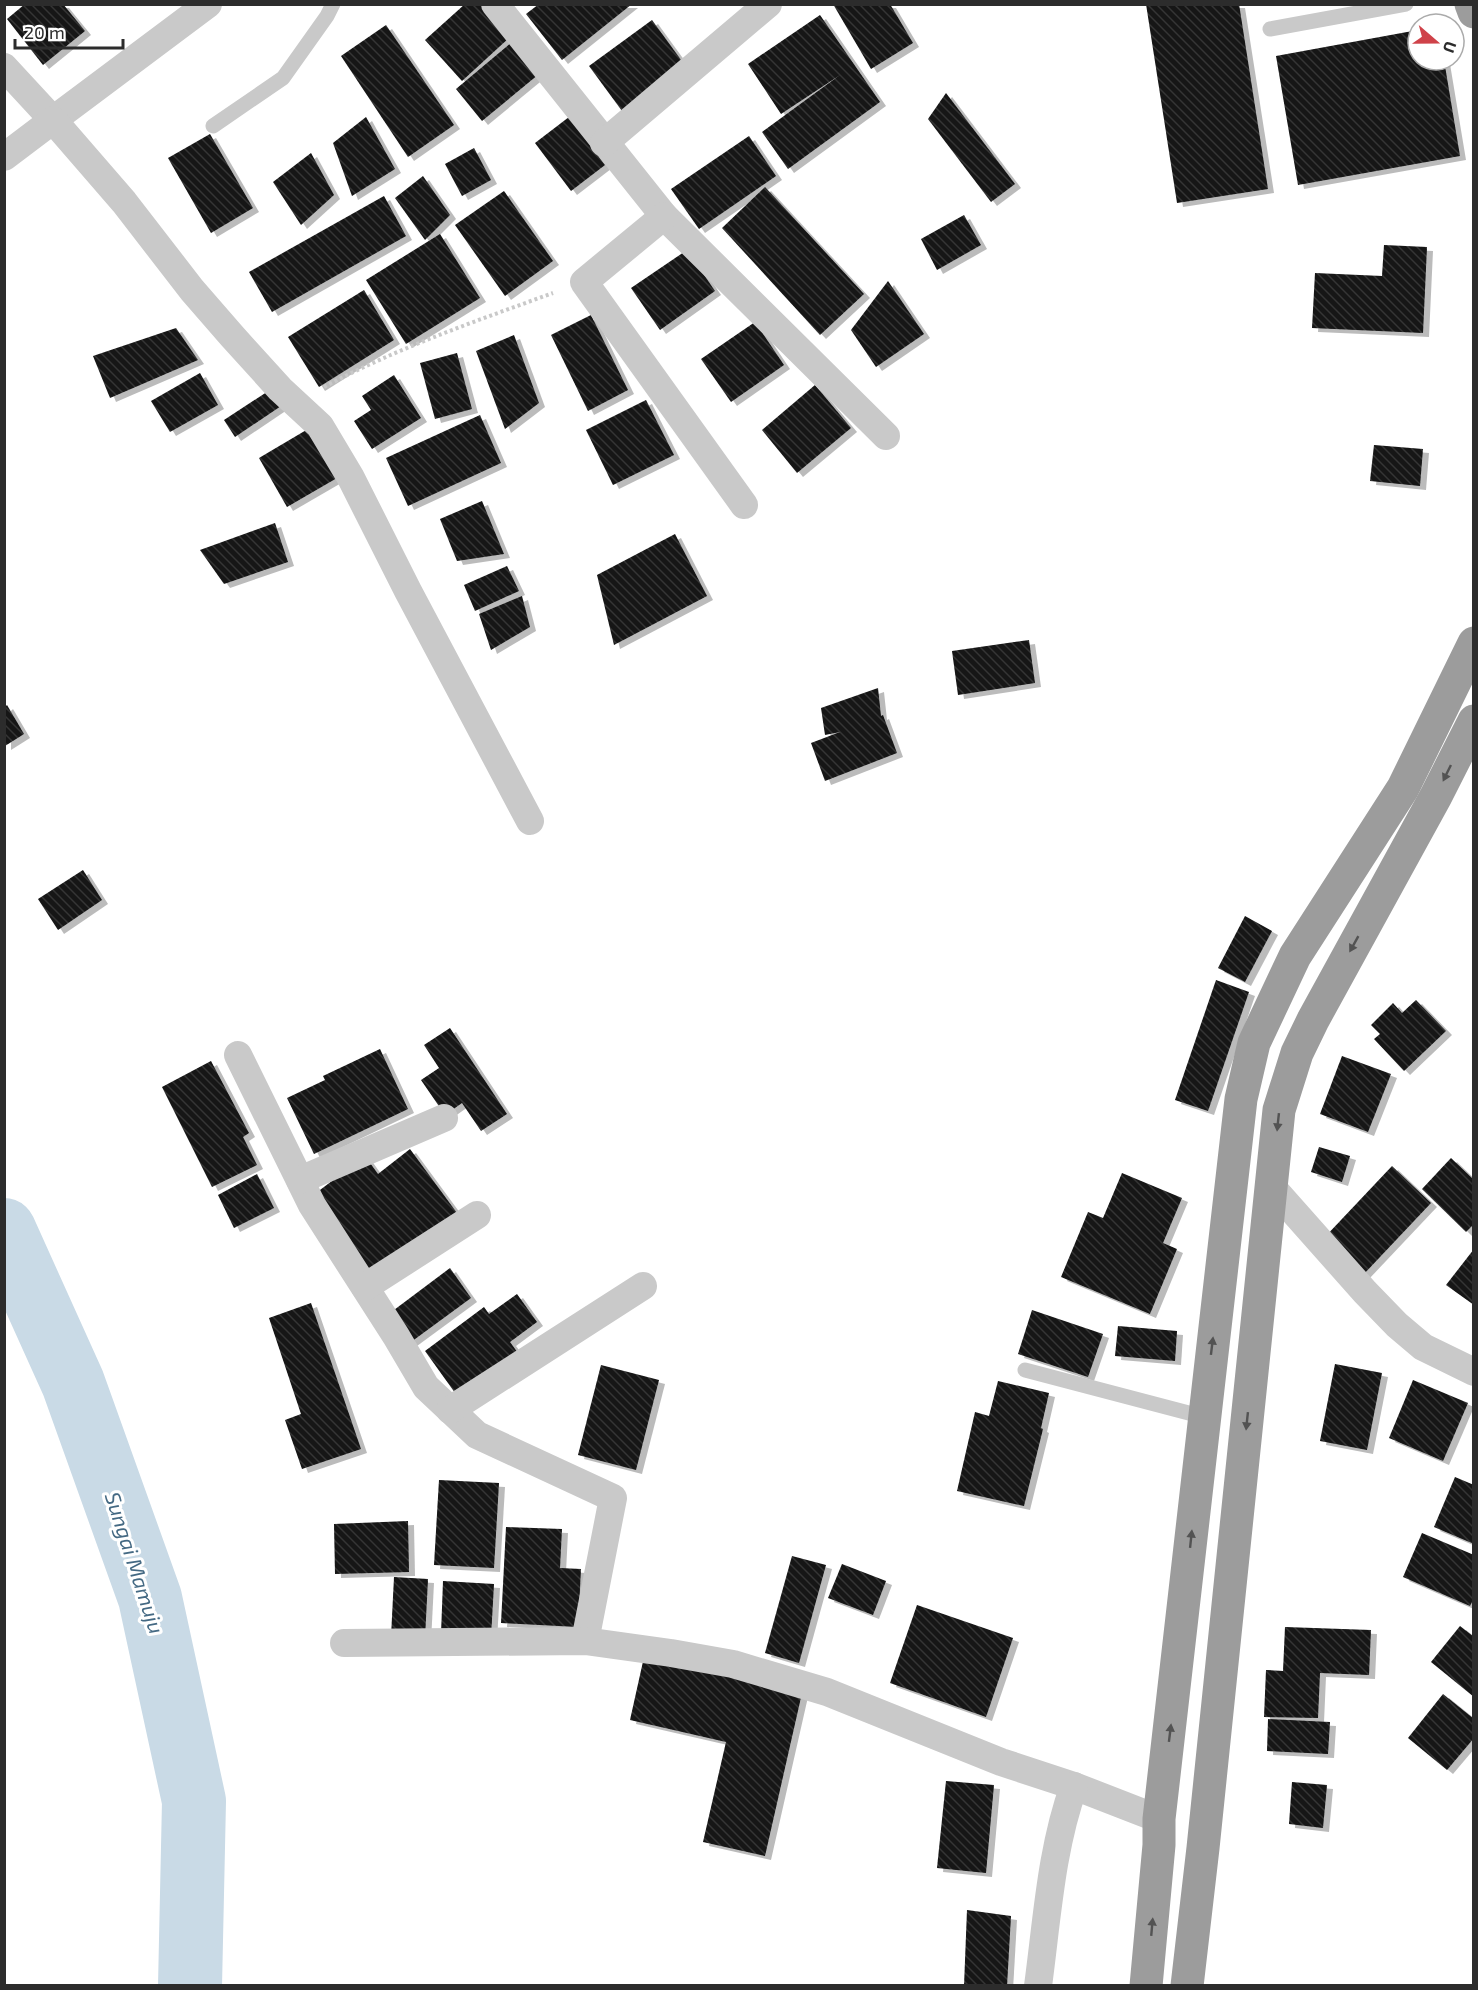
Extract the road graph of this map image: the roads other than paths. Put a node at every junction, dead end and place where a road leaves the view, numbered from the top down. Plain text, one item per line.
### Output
1 (208, 4) edge
2 (333, 4) edge
3 (495, 4) edge
4 (768, 4) edge
5 (1406, 4) edge
6 (1471, 4) edge
7 (1473, 12) edge
8 (1270, 29) dead end
9 (4, 67) edge
10 (53, 120) junction
11 (213, 126) dead end
12 (604, 142) junction
13 (4, 157) edge
14 (663, 216) junction
15 (886, 436) dead end
16 (744, 505) dead end
17 (1473, 643) edge
18 (1473, 720) edge
19 (530, 821) dead end
20 (238, 1055) dead end
21 (444, 1118) dead end
22 (300, 1180) junction
23 (1271, 1186) junction
24 (477, 1215) dead end
25 (643, 1286) dead end
26 (365, 1287) junction
27 (1025, 1370) dead end
28 (1473, 1372) edge
29 (450, 1410) junction
30 (1204, 1417) junction
31 (585, 1641) junction
32 (344, 1643) dead end
33 (1074, 1786) junction
34 (1159, 1832) junction
35 (1203, 1848) junction
36 (1038, 1986) edge
37 (1146, 1986) edge
38 (1187, 1986) edge

1 - 10 street
2 - 11 lane
3 - 12 street
4 - 12 street
5 - 8 lane
6 - 7 highway
9 - 10 street
10 - 13 street
10 - 19 street
12 - 14 street
14 - 15 street
14 - 16 street
30 -> 17 highway
18 -> 23 highway
20 - 22 street
21 - 22 street
22 - 26 street
23 - 28 street
23 -> 35 highway
24 - 26 street
25 - 29 street
26 - 29 street
27 - 30 lane
29 - 31 street
34 -> 30 highway
31 - 32 street
31 - 33 street
33 - 34 street
33 - 36 street
34 - 35 highway
37 -> 34 highway
35 - 38 highway

